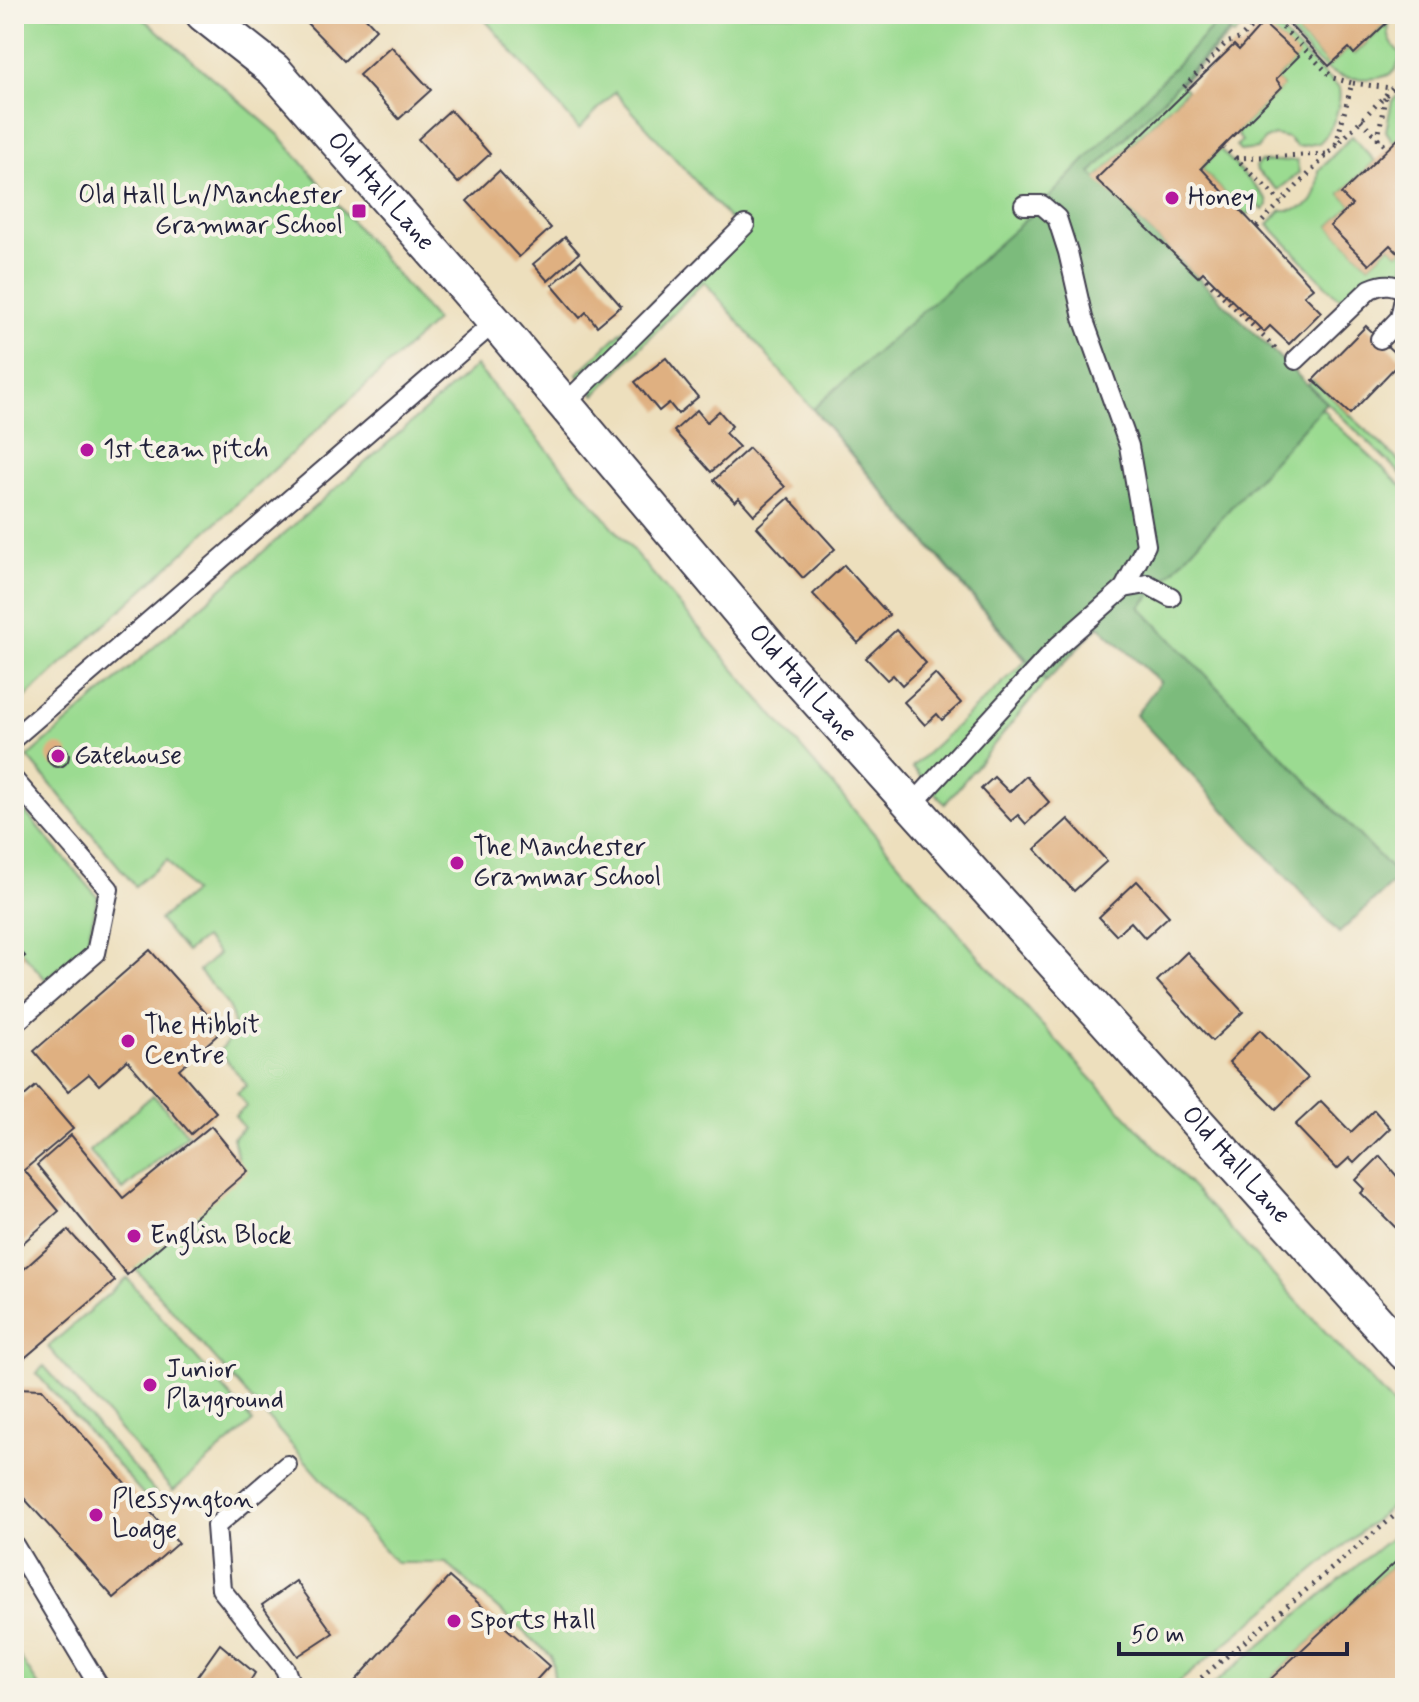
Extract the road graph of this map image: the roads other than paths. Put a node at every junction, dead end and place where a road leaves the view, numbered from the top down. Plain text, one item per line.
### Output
1 (203, 14) edge
2 (1024, 205) dead end
3 (745, 225) dead end
4 (1405, 293) edge
5 (495, 322) junction
6 (1380, 339) dead end
7 (1296, 360) road end
8 (565, 404) junction
9 (1124, 588) junction
10 (1171, 597) dead end
11 (14, 738) edge
12 (14, 780) edge
13 (912, 805) junction
14 (14, 1024) edge
15 (1405, 1353) edge
16 (287, 1465) dead end
17 (14, 1545) edge
18 (100, 1688) edge
19 (292, 1688) edge

1 - 5 street, Old Hall Lane
2 - 9 lane
3 - 8 lane
4 - 6 lane
4 - 7 lane
5 - 8 street, Old Hall Lane
5 - 11 lane
8 - 13 street, Old Hall Lane
9 - 10 lane
9 - 13 lane
12 - 14 lane
13 - 15 street, Old Hall Lane
16 - 19 lane
17 - 18 lane

